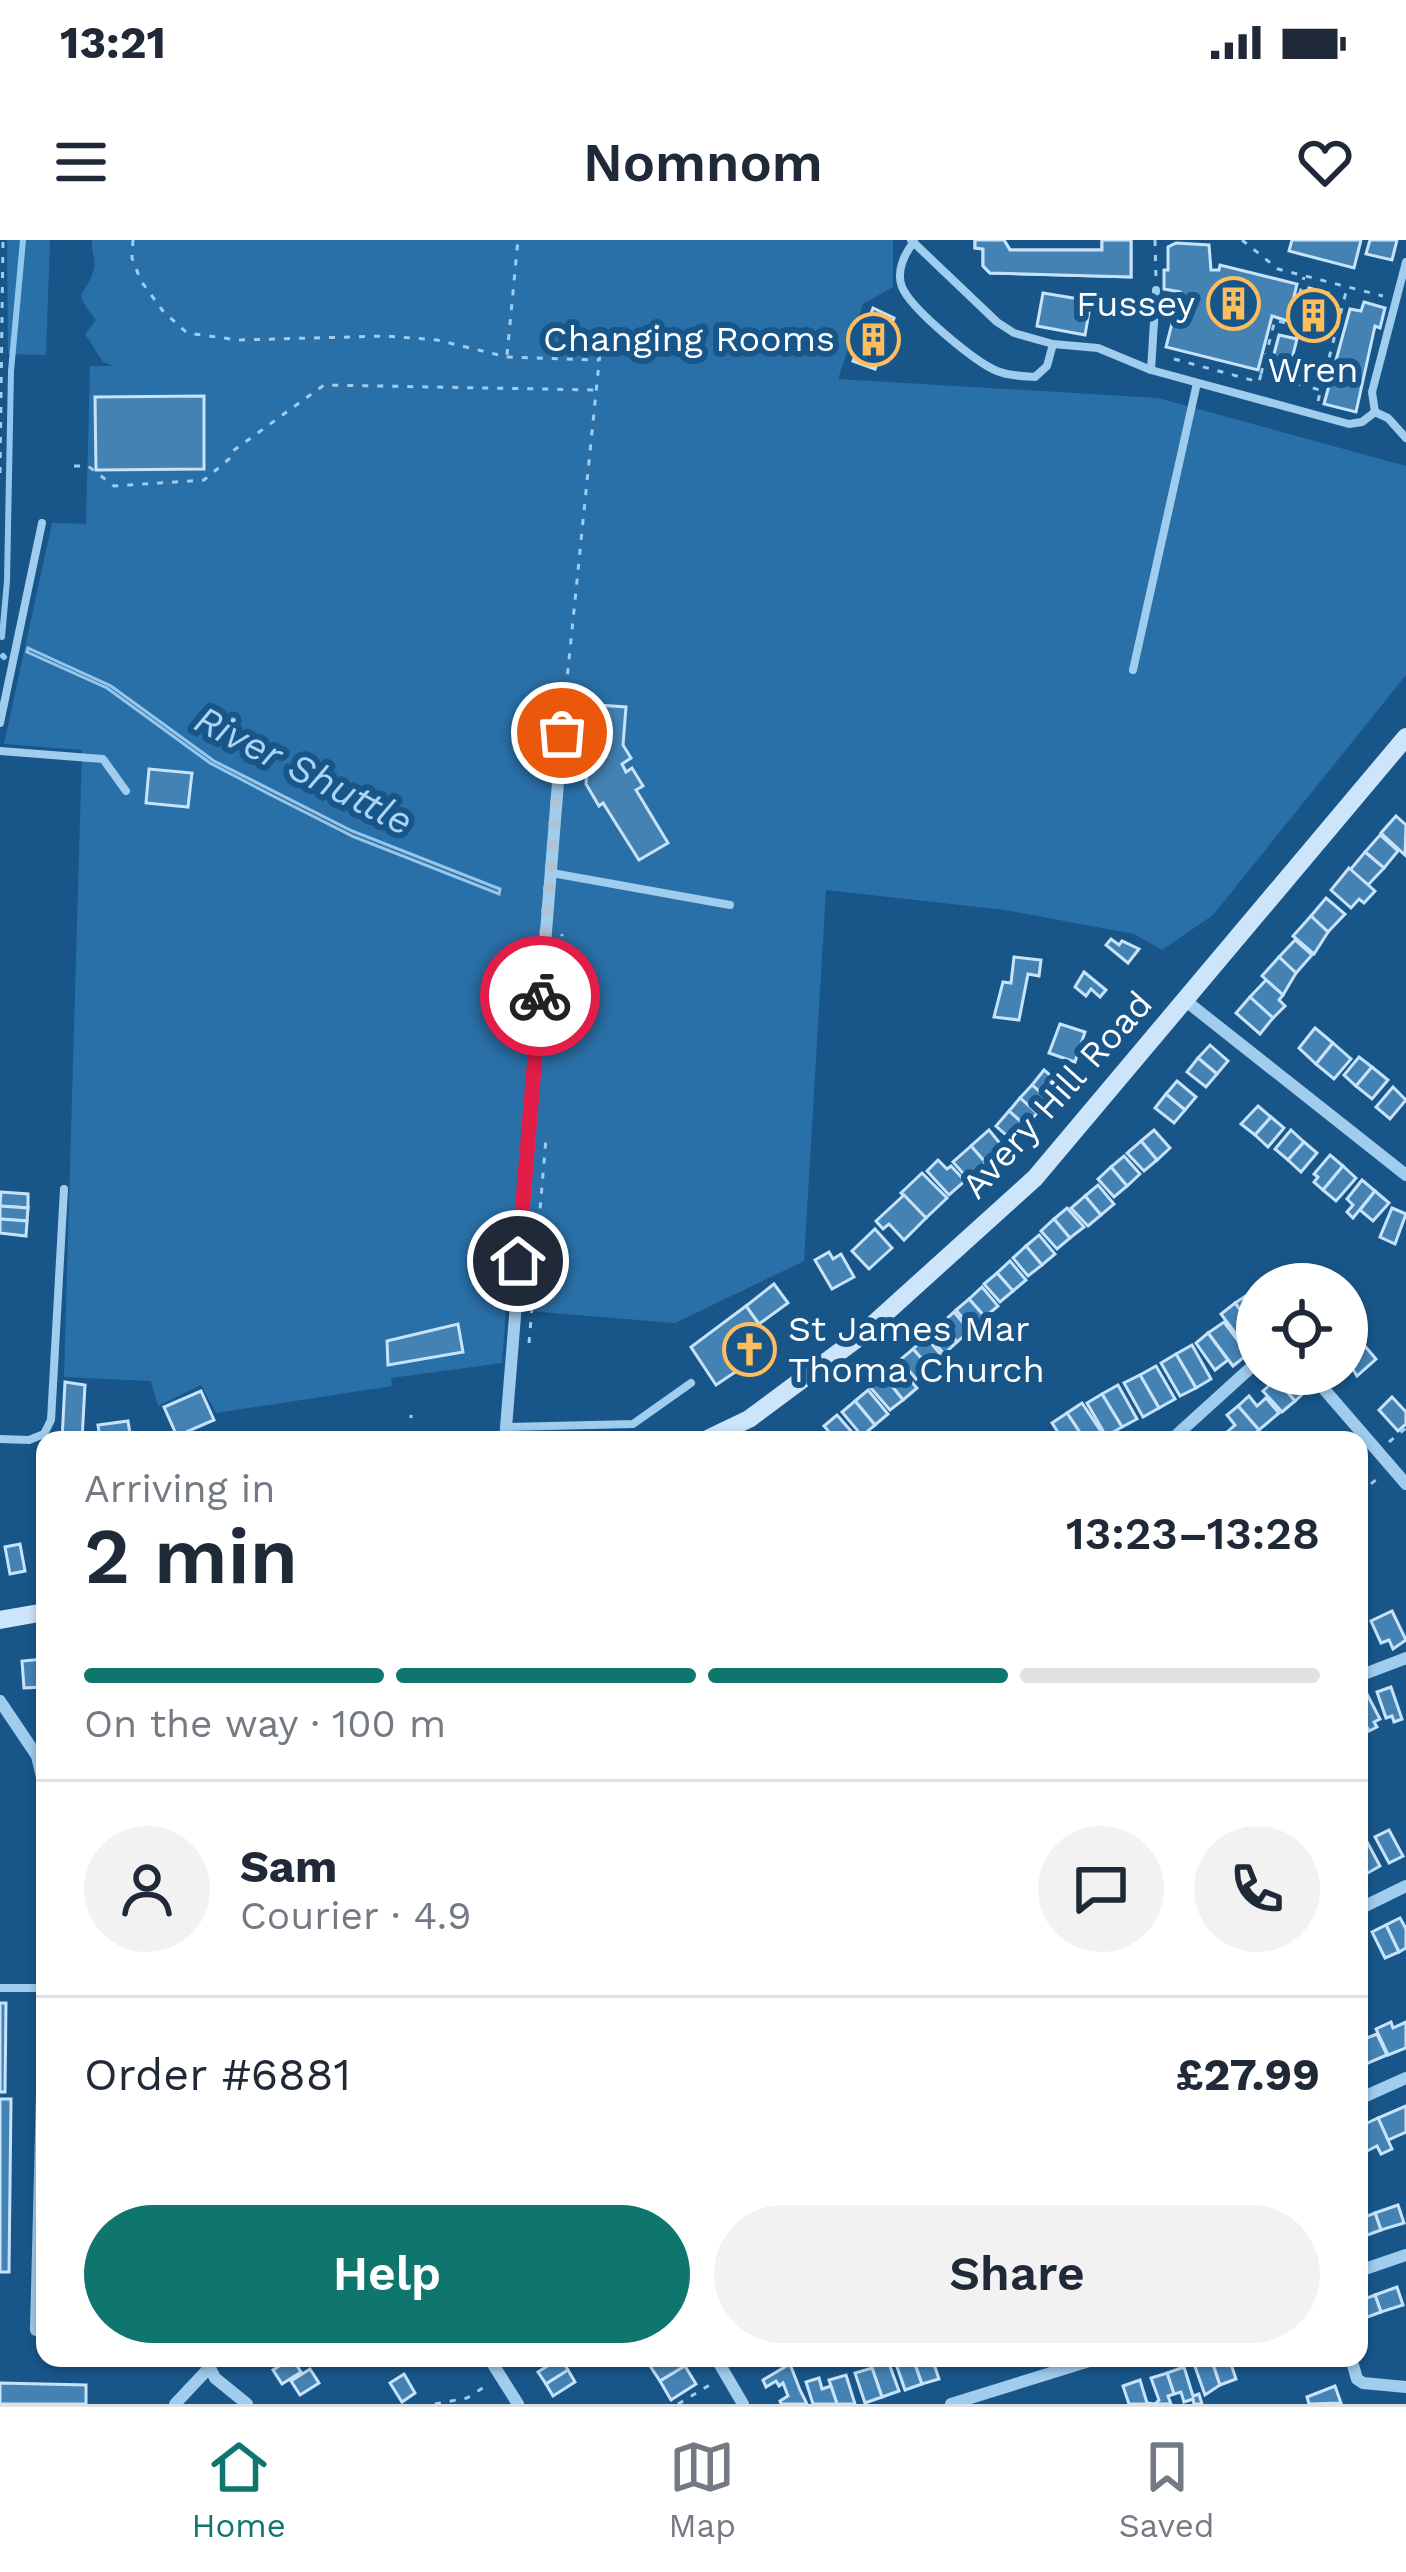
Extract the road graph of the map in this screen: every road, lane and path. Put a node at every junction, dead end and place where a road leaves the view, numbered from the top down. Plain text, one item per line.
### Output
1 (3, 240) edge
2 (133, 240) edge
3 (518, 240) edge
4 (1155, 240) edge
5 (1243, 240) edge
6 (912, 241) edge
7 (1406, 262) edge
8 (1304, 275) junction
9 (1347, 287) junction
10 (1393, 289) dead end
11 (1156, 290) joint
12 (602, 333) dead end
13 (1053, 344) junction
14 (507, 357) junction
15 (1174, 359) dead end
16 (599, 360) junction
17 (1151, 370) junction
18 (1261, 374) junction
19 (1197, 383) junction
20 (596, 390) junction
21 (1321, 390) junction
22 (1316, 409) dead end
23 (1375, 412) junction
24 (1406, 438) edge
25 (74, 466) dead end
26 (0, 473) edge
27 (42, 523) dead end
28 (1132, 670) dead end
29 (0, 723) edge
30 (562, 733) joint
31 (1406, 736) edge
32 (0, 751) edge
33 (125, 791) dead end
34 (550, 873) junction
35 (730, 904) dead end
36 (1186, 1001) junction
37 (1406, 1175) edge
38 (64, 1189) dead end
39 (1236, 1381) edge
40 (691, 1383) dead end
41 (1330, 1395) edge
42 (1406, 1428) edge
43 (46, 1431) edge
44 (505, 1431) edge
45 (543, 1431) edge
46 (729, 1431) edge
47 (1181, 1431) edge
48 (1362, 1431) edge
49 (36, 1437) edge
50 (1368, 1438) edge
51 (0, 1439) edge
52 (1388, 1444) dead end
53 (1393, 1466) junction
54 (1406, 1484) edge
55 (1368, 1485) edge
56 (36, 1614) edge
57 (0, 1620) edge
58 (1406, 1658) edge
59 (1368, 1673) edge
60 (0, 1701) edge
61 (36, 1755) edge
62 (1406, 1886) edge
63 (1368, 1905) edge
64 (0, 1988) edge
65 (36, 1991) edge
66 (1406, 2078) edge
67 (1368, 2094) edge
68 (1406, 2255) edge
69 (1368, 2268) edge
70 (204, 2367) edge
71 (211, 2367) edge
72 (494, 2367) edge
73 (721, 2367) edge
74 (1070, 2367) edge
75 (1354, 2367) edge
76 (500, 2376) junction
77 (715, 2382) dead end
78 (1406, 2387) edge
79 (176, 2404) edge
80 (247, 2404) edge
81 (435, 2404) edge
82 (518, 2404) edge
83 (678, 2404) edge
84 (743, 2404) edge
85 (951, 2404) edge

1 - 26 path
2 - 14 path
3 - 14 path
4 - 11 path
5 - 8 path
6 - 13 lane
6 - 13 lane
7 - 23 lane
8 - 9 path
8 - 18 path
9 - 10 path
9 - 21 path
11 - 17 lane
12 - 16 path
13 - 17 lane
14 - 16 path
15 - 18 path
16 - 20 path
17 - 19 lane
18 - 21 path
19 - 23 lane
19 - 28 lane
20 - 25 path
20 - 30 path
21 - 22 path
23 - 24 lane
27 - 29 lane
30 - 34 street
31 - 36 street, Avery Hill Road
32 - 33 lane
34 - 35 lane
34 - 44 street
36 - 37 street
36 - 46 street, Avery Hill Road
38 - 43 lane
39 - 47 street
40 - 45 lane
41 - 48 street
42 - 52 path
49 - 51 lane
50 - 53 street
53 - 54 street
53 - 55 path
56 - 57 street
58 - 59 street
60 - 61 street
62 - 63 street
64 - 65 lane
66 - 67 street
68 - 69 street
70 - 79 street
71 - 80 street
72 - 76 street
73 - 84 street
74 - 85 street
75 - 78 street
76 - 81 path
76 - 82 street
77 - 83 path

